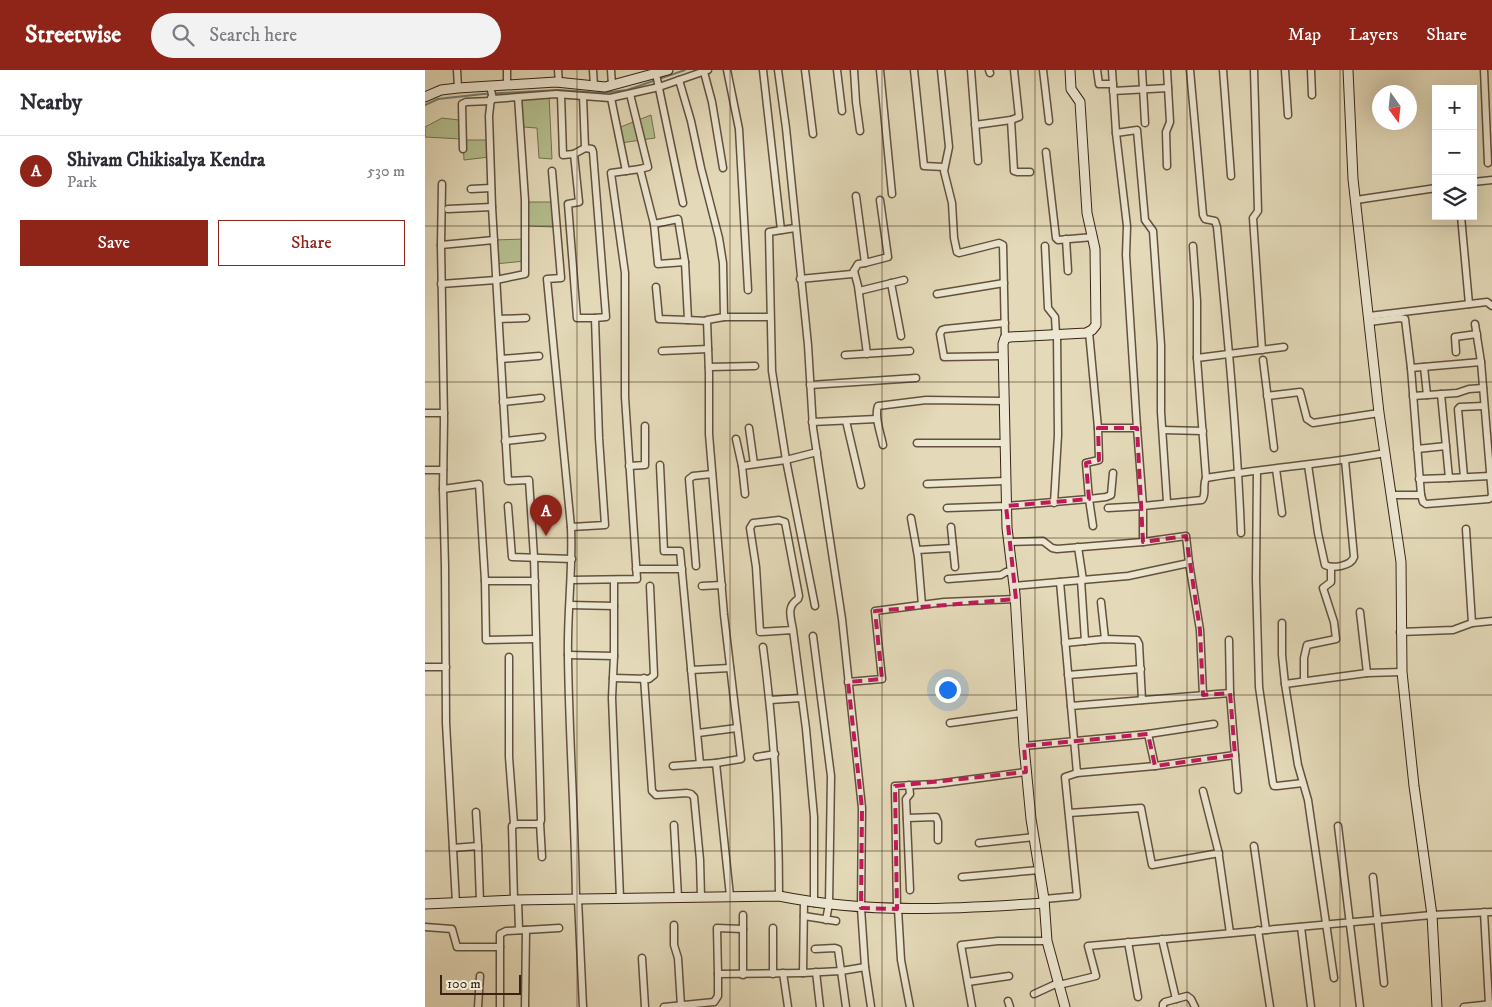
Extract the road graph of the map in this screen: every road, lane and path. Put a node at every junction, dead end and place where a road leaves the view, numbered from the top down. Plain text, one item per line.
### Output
1 (457, 70) edge
2 (507, 70) edge
3 (558, 70) edge
4 (593, 70) edge
5 (611, 70) edge
6 (668, 70) edge
7 (727, 70) edge
8 (763, 70) edge
9 (778, 70) edge
10 (805, 70) edge
11 (837, 70) edge
12 (854, 70) edge
13 (880, 70) edge
14 (914, 70) edge
15 (941, 70) edge
16 (971, 70) edge
17 (1014, 70) edge
18 (1043, 70) edge
19 (1070, 70) edge
20 (1097, 70) edge
21 (1112, 70) edge
22 (1142, 70) edge
23 (1167, 70) edge
24 (1190, 70) edge
25 (1223, 70) edge
26 (1254, 70) edge
27 (1285, 70) edge
28 (1311, 70) edge
29 (1348, 70) edge
30 (1484, 70) edge
31 (706, 71) edge
32 (656, 74) edge
33 (679, 80) junction
34 (559, 82) junction
35 (1113, 84) junction
36 (507, 85) junction
37 (612, 85) junction
38 (594, 86) junction
39 (659, 86) junction
40 (458, 88) junction
41 (1168, 88) junction
42 (1142, 89) junction
43 (1113, 92) junction
44 (630, 94) junction
45 (491, 95) junction
46 (561, 95) junction
47 (1312, 95) dead end
48 (518, 96) junction
49 (583, 96) junction
50 (425, 97) edge
51 (611, 98) junction
52 (842, 111) dead end
53 (1288, 115) dead end
54 (1011, 120) junction
55 (1049, 121) dead end
56 (1145, 123) dead end
57 (975, 125) junction
58 (860, 131) dead end
59 (1116, 133) junction
60 (813, 134) dead end
61 (585, 148) junction
62 (463, 149) dead end
63 (1046, 152) dead end
64 (574, 154) junction
65 (978, 161) dead end
66 (1488, 164) dead end
67 (1167, 166) dead end
68 (944, 167) junction
69 (723, 168) dead end
70 (641, 169) junction
71 (552, 171) dead end
72 (626, 171) junction
73 (1030, 172) dead end
74 (1231, 176) dead end
75 (1492, 180) edge
76 (1477, 182) edge
77 (442, 184) dead end
78 (491, 188) junction
79 (471, 189) dead end
80 (1432, 189) edge
81 (892, 194) dead end
82 (856, 196) dead end
83 (880, 200) dead end
84 (1356, 200) junction
85 (683, 203) dead end
86 (492, 207) junction
87 (448, 209) dead end
88 (1461, 220) edge
89 (654, 224) junction
90 (795, 228) junction
91 (781, 230) junction
92 (1093, 237) junction
93 (1066, 239) junction
94 (494, 240) junction
95 (441, 245) junction
96 (1045, 246) dead end
97 (1193, 246) dead end
98 (685, 262) junction
99 (865, 262) junction
100 (854, 271) junction
101 (1068, 271) dead end
102 (801, 279) junction
103 (496, 280) junction
104 (904, 280) dead end
105 (891, 283) junction
106 (1004, 283) junction
107 (441, 284) junction
108 (656, 287) dead end
109 (748, 290) dead end
110 (859, 291) junction
111 (937, 294) dead end
112 (1469, 304) junction
113 (1492, 306) edge
114 (724, 317) junction
115 (770, 317) junction
116 (526, 318) dead end
117 (595, 318) junction
118 (499, 319) junction
119 (1369, 319) junction
120 (688, 320) junction
121 (707, 321) junction
122 (1005, 323) junction
123 (1475, 324) dead end
124 (1089, 332) junction
125 (1057, 334) junction
126 (1477, 334) junction
127 (901, 336) dead end
128 (1005, 338) junction
129 (1284, 347) dead end
130 (708, 349) junction
131 (1262, 350) junction
132 (662, 351) dead end
133 (910, 351) dead end
134 (1456, 352) dead end
135 (867, 354) junction
136 (1230, 354) junction
137 (845, 355) dead end
138 (539, 356) dead end
139 (1003, 356) junction
140 (1197, 358) junction
141 (501, 359) junction
142 (1263, 360) dead end
143 (1481, 362) junction
144 (755, 366) dead end
145 (709, 367) junction
146 (1424, 367) junction
147 (1411, 368) junction
148 (916, 378) dead end
149 (810, 385) junction
150 (1483, 388) junction
151 (1441, 394) junction
152 (1427, 395) junction
153 (1267, 396) junction
154 (1413, 396) junction
155 (541, 398) dead end
156 (1004, 401) junction
157 (503, 402) junction
158 (1483, 406) junction
159 (425, 413) edge
160 (1379, 413) junction
161 (444, 414) junction
162 (877, 420) junction
163 (846, 421) junction
164 (812, 422) junction
165 (645, 426) dead end
166 (749, 428) dead end
167 (1098, 428) junction
168 (1137, 428) junction
169 (1163, 430) junction
170 (1203, 431) junction
171 (541, 437) dead end
172 (736, 439) dead end
173 (505, 441) junction
174 (917, 443) dead end
175 (1004, 444) junction
176 (883, 445) dead end
177 (1447, 446) junction
178 (1274, 448) dead end
179 (1417, 450) junction
180 (817, 452) junction
181 (1385, 453) junction
182 (786, 460) junction
183 (1345, 460) junction
184 (754, 464) junction
185 (1308, 465) junction
186 (629, 466) junction
187 (659, 466) dead end
188 (742, 466) junction
189 (1276, 469) junction
190 (425, 470) edge
191 (443, 470) junction
192 (1257, 470) junction
193 (1239, 472) junction
194 (1113, 473) dead end
195 (712, 474) junction
196 (1490, 476) junction
197 (1464, 477) junction
198 (1207, 478) junction
199 (1449, 478) junction
200 (1419, 479) junction
201 (1005, 481) junction
202 (927, 484) dead end
203 (861, 485) dead end
204 (443, 489) junction
205 (745, 494) dead end
206 (1421, 494) junction
207 (1391, 495) junction
208 (1089, 499) junction
209 (1167, 502) junction
210 (1054, 503) junction
211 (509, 506) dead end
212 (1006, 506) junction
213 (1143, 506) junction
214 (947, 508) dead end
215 (1109, 508) dead end
216 (1282, 513) dead end
217 (911, 518) dead end
218 (1093, 526) dead end
219 (571, 527) junction
220 (951, 527) dead end
221 (1466, 529) dead end
222 (1241, 534) dead end
223 (1009, 542) junction
224 (1143, 542) junction
225 (1078, 547) junction
226 (953, 548) junction
227 (917, 550) junction
228 (534, 557) junction
229 (572, 559) junction
230 (1189, 563) junction
231 (696, 566) dead end
232 (955, 567) dead end
233 (1331, 567) junction
234 (636, 569) junction
235 (682, 569) junction
236 (1013, 571) junction
237 (948, 579) dead end
238 (571, 580) junction
239 (614, 580) junction
240 (1082, 580) junction
241 (485, 581) junction
242 (535, 581) junction
243 (1060, 582) junction
244 (651, 586) dead end
245 (702, 586) dead end
246 (722, 586) junction
247 (1015, 586) junction
248 (1016, 599) junction
249 (1101, 602) dead end
250 (570, 605) junction
251 (922, 605) junction
252 (614, 606) junction
253 (815, 606) dead end
254 (1360, 612) dead end
255 (1492, 621) edge
256 (1282, 623) dead end
257 (1472, 623) junction
258 (793, 630) junction
259 (1400, 632) junction
260 (813, 636) dead end
261 (536, 639) junction
262 (1105, 639) junction
263 (1229, 640) dead end
264 (1085, 641) junction
265 (1065, 643) junction
266 (763, 647) dead end
267 (568, 654) junction
268 (613, 656) junction
269 (509, 657) dead end
270 (425, 667) edge
271 (446, 667) junction
272 (730, 668) junction
273 (1141, 669) junction
274 (691, 670) junction
275 (1402, 672) junction
276 (1367, 673) junction
277 (1068, 675) junction
278 (613, 678) junction
279 (644, 678) junction
280 (1304, 681) junction
281 (848, 682) junction
282 (1285, 684) junction
283 (1231, 693) junction
284 (1203, 695) junction
285 (801, 698) junction
286 (770, 700) junction
287 (1142, 700) junction
288 (1071, 706) junction
289 (1022, 713) junction
290 (950, 723) dead end
291 (1214, 724) dead end
292 (737, 728) junction
293 (698, 733) junction
294 (1148, 734) junction
295 (1073, 742) junction
296 (1024, 746) junction
297 (775, 754) junction
298 (1235, 755) junction
299 (757, 756) dead end
300 (715, 762) junction
301 (700, 764) junction
302 (673, 766) dead end
303 (1155, 766) junction
304 (1026, 772) junction
305 (1077, 773) junction
306 (1303, 783) junction
307 (909, 785) junction
308 (1238, 790) dead end
309 (1203, 791) dead end
310 (476, 812) dead end
311 (1069, 812) junction
312 (907, 818) junction
313 (539, 823) junction
314 (514, 824) junction
315 (674, 825) dead end
316 (1338, 826) dead end
317 (1034, 837) junction
318 (938, 840) dead end
319 (979, 843) dead end
320 (478, 846) junction
321 (1254, 846) dead end
322 (453, 848) junction
323 (1219, 853) junction
324 (542, 857) dead end
325 (1039, 870) junction
326 (962, 877) dead end
327 (1373, 877) dead end
328 (910, 890) dead end
329 (701, 896) junction
330 (730, 896) junction
331 (779, 896) junction
332 (678, 897) junction
333 (619, 898) junction
334 (577, 899) junction
335 (516, 900) junction
336 (804, 901) junction
337 (1044, 901) junction
338 (480, 902) junction
339 (456, 903) junction
340 (814, 903) junction
341 (425, 904) edge
342 (829, 904) junction
343 (861, 908) junction
344 (898, 909) junction
345 (1484, 912) junction
346 (1492, 912) edge
347 (743, 915) dead end
348 (1432, 915) junction
349 (804, 916) junction
350 (827, 920) junction
351 (1377, 920) junction
352 (836, 921) dead end
353 (1351, 922) junction
354 (1326, 924) junction
355 (674, 925) dead end
356 (425, 927) edge
357 (1301, 927) junction
358 (559, 928) dead end
359 (773, 928) dead end
360 (743, 929) junction
361 (522, 930) junction
362 (1258, 930) junction
363 (1266, 930) junction
364 (1230, 933) junction
365 (1162, 939) junction
366 (1047, 940) junction
367 (1128, 942) junction
368 (500, 947) junction
369 (815, 949) dead end
370 (642, 958) dead end
371 (865, 967) junction
372 (841, 971) junction
373 (816, 972) junction
374 (803, 973) junction
375 (718, 974) junction
376 (773, 974) junction
377 (783, 974) junction
378 (743, 975) junction
379 (480, 976) dead end
380 (1009, 976) dead end
381 (1334, 978) dead end
382 (968, 982) junction
383 (1384, 983) dead end
384 (1059, 984) junction
385 (1034, 994) dead end
386 (1138, 997) dead end
387 (1175, 999) junction
388 (1491, 1004) edge
389 (710, 1005) edge
390 (681, 1006) junction
391 (478, 1007) edge
392 (500, 1007) edge
393 (525, 1007) edge
394 (583, 1007) edge
395 (645, 1007) edge
396 (664, 1007) edge
397 (788, 1007) edge
398 (821, 1007) edge
399 (846, 1007) edge
400 (871, 1007) edge
401 (910, 1007) edge
402 (973, 1007) edge
403 (1065, 1007) edge
404 (1163, 1007) edge
405 (1195, 1007) edge
406 (1270, 1007) edge
407 (1311, 1007) edge
408 (1360, 1007) edge
409 (1437, 1007) edge
410 (1464, 1007) edge

1 - 40 street
2 - 36 street
3 - 34 street
4 - 38 street
5 - 37 street
6 - 32 street
7 - 109 street
8 - 91 street
9 - 90 street
10 - 60 street
11 - 52 street
12 - 58 street
13 - 81 street
14 - 68 street
15 - 68 street
16 - 57 street
17 - 54 street
18 - 55 street
19 - 92 street
20 - 35 street
21 - 35 street
22 - 42 street
23 - 41 street
24 - 136 street
25 - 74 street
26 - 131 street
27 - 53 street
28 - 47 street
29 - 84 street
30 - 66 street
31 - 33 street
31 - 69 street
32 - 37 street
32 - 39 street
33 - 39 street
33 - 114 street
34 - 36 street
34 - 38 street
35 - 43 street
36 - 45 street
37 - 38 street
39 - 44 street
39 - 85 street
40 - 45 street
40 - 50 street
41 - 42 street
41 - 67 street
42 - 43 street
42 - 56 street
43 - 59 street
44 - 51 street
44 - 70 street
45 - 48 street
45 - 62 street
45 - 78 street
46 - 48 street
46 - 49 street
46 - 64 street
48 - 103 street
49 - 51 street
49 - 61 street
51 - 72 street
54 - 57 street
54 - 73 street
57 - 65 street
59 - 168 street
59 - 169 street
61 - 64 street
61 - 117 street
63 - 93 street
64 - 117 street
68 - 106 street
70 - 72 street
70 - 89 street
71 - 219 street
72 - 186 street
75 - 76 street
77 - 95 street
78 - 79 street
78 - 86 street
80 - 84 street
82 - 99 street
83 - 99 street
84 - 119 street
86 - 87 street
86 - 94 street
88 - 112 street
89 - 98 street
89 - 98 street
90 - 91 street
90 - 102 street
91 - 115 street
92 - 93 street
92 - 124 street
93 - 101 street
94 - 95 street
94 - 103 street
95 - 107 street
96 - 125 street
97 - 140 street
98 - 120 street
99 - 100 street
100 - 102 street
100 - 110 street
102 - 149 street
103 - 107 street
103 - 118 street
104 - 105 street
105 - 110 street
105 - 127 street
106 - 111 street
106 - 122 street
107 - 161 street
108 - 120 street
110 - 135 street
112 - 113 street
112 - 119 street
114 - 115 street
114 - 121 street
115 - 182 street
116 - 118 street
117 - 219 street
118 - 141 street
119 - 147 street
119 - 160 street
120 - 121 street
121 - 130 street
122 - 128 street
122 - 139 street
123 - 126 street
124 - 125 street
124 - 167 street
125 - 128 street
125 - 210 street
126 - 134 street
126 - 143 street
128 - 139 street
129 - 131 street
130 - 132 street
130 - 145 street
131 - 136 street
133 - 135 street
135 - 137 street
136 - 140 street
136 - 193 street
138 - 141 street
139 - 156 street
140 - 170 street
141 - 157 street
142 - 153 street
143 - 146 street
143 - 150 street
144 - 145 street
145 - 195 street
146 - 147 street
146 - 152 street
147 - 154 street
148 - 149 street
149 - 164 street
150 - 151 street
150 - 158 street
151 - 152 street
151 - 177 street
152 - 154 street
153 - 160 street
153 - 178 street
154 - 179 street
155 - 157 street
156 - 162 street
156 - 175 street
157 - 173 street
158 - 196 street
158 - 197 street
159 - 161 street
160 - 181 street
161 - 191 street
162 - 163 street
162 - 176 street
163 - 164 street
163 - 203 street
164 - 180 street
165 - 186 street
166 - 184 street
167 - 168 street
167 - 208 street
168 - 213 street
169 - 170 street
169 - 209 street
170 - 198 street
171 - 173 street
172 - 188 street
173 - 228 street
174 - 175 street
175 - 201 street
177 - 179 street
177 - 199 street
179 - 200 street
180 - 182 street
180 - 281 street
181 - 183 street
181 - 207 street
182 - 184 street
182 - 253 street
183 - 185 street
183 - 233 street
184 - 188 street
185 - 189 street
185 - 233 street
186 - 234 street
187 - 235 street
188 - 205 street
189 - 192 street
189 - 216 street
190 - 191 street
191 - 204 street
192 - 193 street
192 - 306 street
193 - 198 street
193 - 222 street
194 - 208 street
195 - 231 street
195 - 246 street
196 - 197 street
196 - 206 street
197 - 199 street
198 - 209 street
199 - 200 street
200 - 206 street
201 - 202 street
201 - 212 street
204 - 241 street
204 - 271 street
206 - 207 street
207 - 259 street
208 - 210 street
208 - 218 street
209 - 213 street
210 - 212 street
211 - 228 street
212 - 214 street
212 - 223 street
213 - 215 street
213 - 224 street
217 - 227 street
219 - 229 street
220 - 226 street
221 - 257 street
223 - 225 street
223 - 236 street
224 - 225 street
224 - 230 street
225 - 240 street
226 - 227 street
226 - 232 street
227 - 251 street
228 - 229 street
228 - 242 street
229 - 238 street
230 - 240 street
230 - 284 street
233 - 280 street
234 - 235 street
234 - 239 street
235 - 274 street
236 - 237 street
236 - 247 street
238 - 239 street
238 - 250 street
239 - 252 street
240 - 243 street
240 - 264 street
241 - 242 street
241 - 261 street
242 - 261 street
243 - 247 street
243 - 265 street
244 - 279 street
245 - 246 street
246 - 272 street
247 - 248 street
248 - 251 street
248 - 289 street
249 - 262 street
250 - 252 street
250 - 267 street
251 - 281 street
252 - 268 street
254 - 276 street
255 - 257 street
256 - 282 street
257 - 259 street
258 - 258 street
258 - 285 street
259 - 275 street
260 - 342 street
261 - 313 street
262 - 264 street
262 - 273 street
263 - 283 street
264 - 265 street
265 - 277 street
266 - 286 street
267 - 268 street
267 - 334 street
268 - 278 street
269 - 314 street
270 - 271 street
271 - 322 street
272 - 274 street
272 - 292 street
273 - 277 street
273 - 287 street
274 - 293 street
275 - 276 street
275 - 348 street
276 - 280 street
277 - 288 street
278 - 279 street
278 - 333 street
279 - 329 street
280 - 282 street
281 - 343 street
282 - 306 street
283 - 284 street
283 - 298 street
284 - 287 street
285 - 286 street
285 - 340 street
286 - 297 street
287 - 288 street
288 - 295 street
289 - 290 street
289 - 296 street
291 - 294 street
292 - 293 street
292 - 300 street
293 - 301 street
294 - 295 street
294 - 303 street
295 - 296 street
295 - 305 street
296 - 304 street
297 - 299 street
297 - 331 street
298 - 303 street
298 - 308 street
300 - 301 street
300 - 330 street
301 - 302 street
303 - 305 street
304 - 307 street
304 - 317 street
305 - 311 street
306 - 354 street
307 - 312 street
307 - 344 street
309 - 323 street
310 - 320 street
311 - 323 street
311 - 337 street
312 - 318 street
312 - 328 street
313 - 314 street
313 - 324 street
314 - 335 street
315 - 332 street
316 - 353 street
317 - 319 street
317 - 325 street
320 - 322 street
320 - 338 street
321 - 363 street
322 - 339 street
323 - 364 street
325 - 326 street
325 - 337 street
327 - 351 street
329 - 330 street
329 - 332 street
330 - 331 street
331 - 336 street
332 - 333 street
333 - 334 street
334 - 335 street
334 - 394 street
335 - 338 street
335 - 361 street
336 - 340 street
336 - 349 street
337 - 344 street
337 - 366 street
338 - 339 street
339 - 341 street
340 - 342 street
342 - 343 street
342 - 350 street
343 - 344 street
343 - 371 street
344 - 401 street
345 - 346 street
345 - 348 street
345 - 388 street
347 - 360 street
348 - 351 street
348 - 409 street
349 - 350 street
349 - 374 street
350 - 352 street
351 - 353 street
351 - 383 street
353 - 354 street
353 - 408 street
354 - 357 street
354 - 381 street
355 - 390 street
356 - 368 street
357 - 363 street
357 - 407 street
358 - 361 street
359 - 376 street
360 - 375 street
360 - 378 street
361 - 368 street
361 - 393 street
362 - 363 street
362 - 364 street
362 - 406 street
364 - 365 street
365 - 367 street
365 - 387 street
366 - 382 street
366 - 384 street
367 - 384 street
367 - 386 street
368 - 392 street
369 - 372 street
370 - 395 street
371 - 372 street
371 - 400 street
372 - 373 street
372 - 399 street
373 - 374 street
373 - 398 street
374 - 377 street
375 - 378 street
375 - 389 street
376 - 377 street
376 - 378 street
377 - 397 street
379 - 391 street
380 - 382 street
382 - 402 street
384 - 385 street
384 - 403 street
387 - 404 street
387 - 405 street
388 - 410 street
389 - 390 street
390 - 396 street

